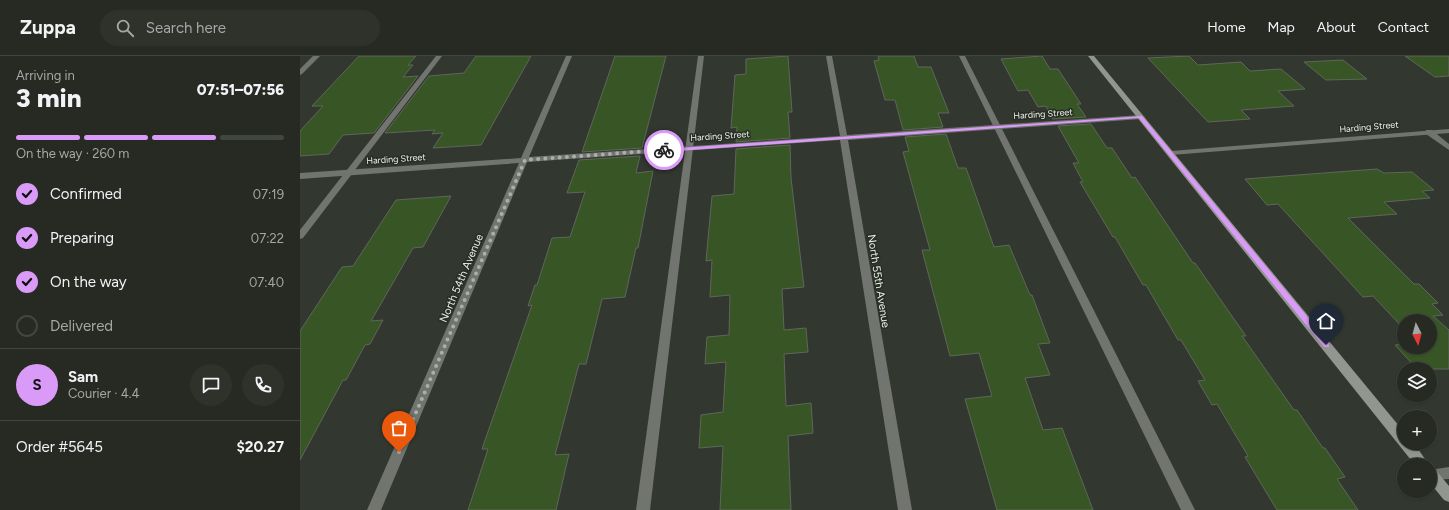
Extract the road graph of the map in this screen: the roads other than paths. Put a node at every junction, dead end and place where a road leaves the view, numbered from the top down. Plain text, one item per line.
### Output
1 (317, 56) edge
2 (439, 56) edge
3 (569, 56) edge
4 (701, 56) edge
5 (829, 56) edge
6 (962, 56) edge
7 (1091, 56) edge
8 (300, 73) edge
9 (1140, 117) junction
10 (998, 127) junction
11 (1449, 131) edge
12 (1429, 132) junction
13 (844, 138) junction
14 (688, 148) junction
15 (1449, 148) edge
16 (1171, 153) junction
17 (525, 160) junction
18 (348, 172) junction
19 (300, 176) edge
20 (300, 236) edge
21 (1397, 432) edge
22 (1411, 450) edge
23 (1418, 458) edge
24 (1449, 473) edge
25 (1437, 474) edge
26 (1437, 481) edge
27 (1449, 496) edge
28 (374, 510) edge
29 (643, 510) edge
30 (905, 510) edge
31 (1188, 510) edge

1 - 8 street
2 - 18 street
3 - 17 street, North 54th Avenue
4 - 14 street
5 - 13 street, North 55th Avenue
6 - 10 street
7 - 9 street
9 - 10 street, Harding Street
9 - 16 street
10 - 13 street, Harding Street
10 - 31 street
11 - 12 street, Harding Street
12 - 15 street
12 - 16 street, Harding Street
13 - 14 street, Harding Street
13 - 30 street, North 55th Avenue
14 - 17 street, Harding Street
14 - 29 street
16 - 21 street
17 - 18 street, Harding Street
17 - 28 street, North 54th Avenue
18 - 19 street, Harding Street
18 - 20 street
22 - 23 street
24 - 25 street
26 - 27 street

